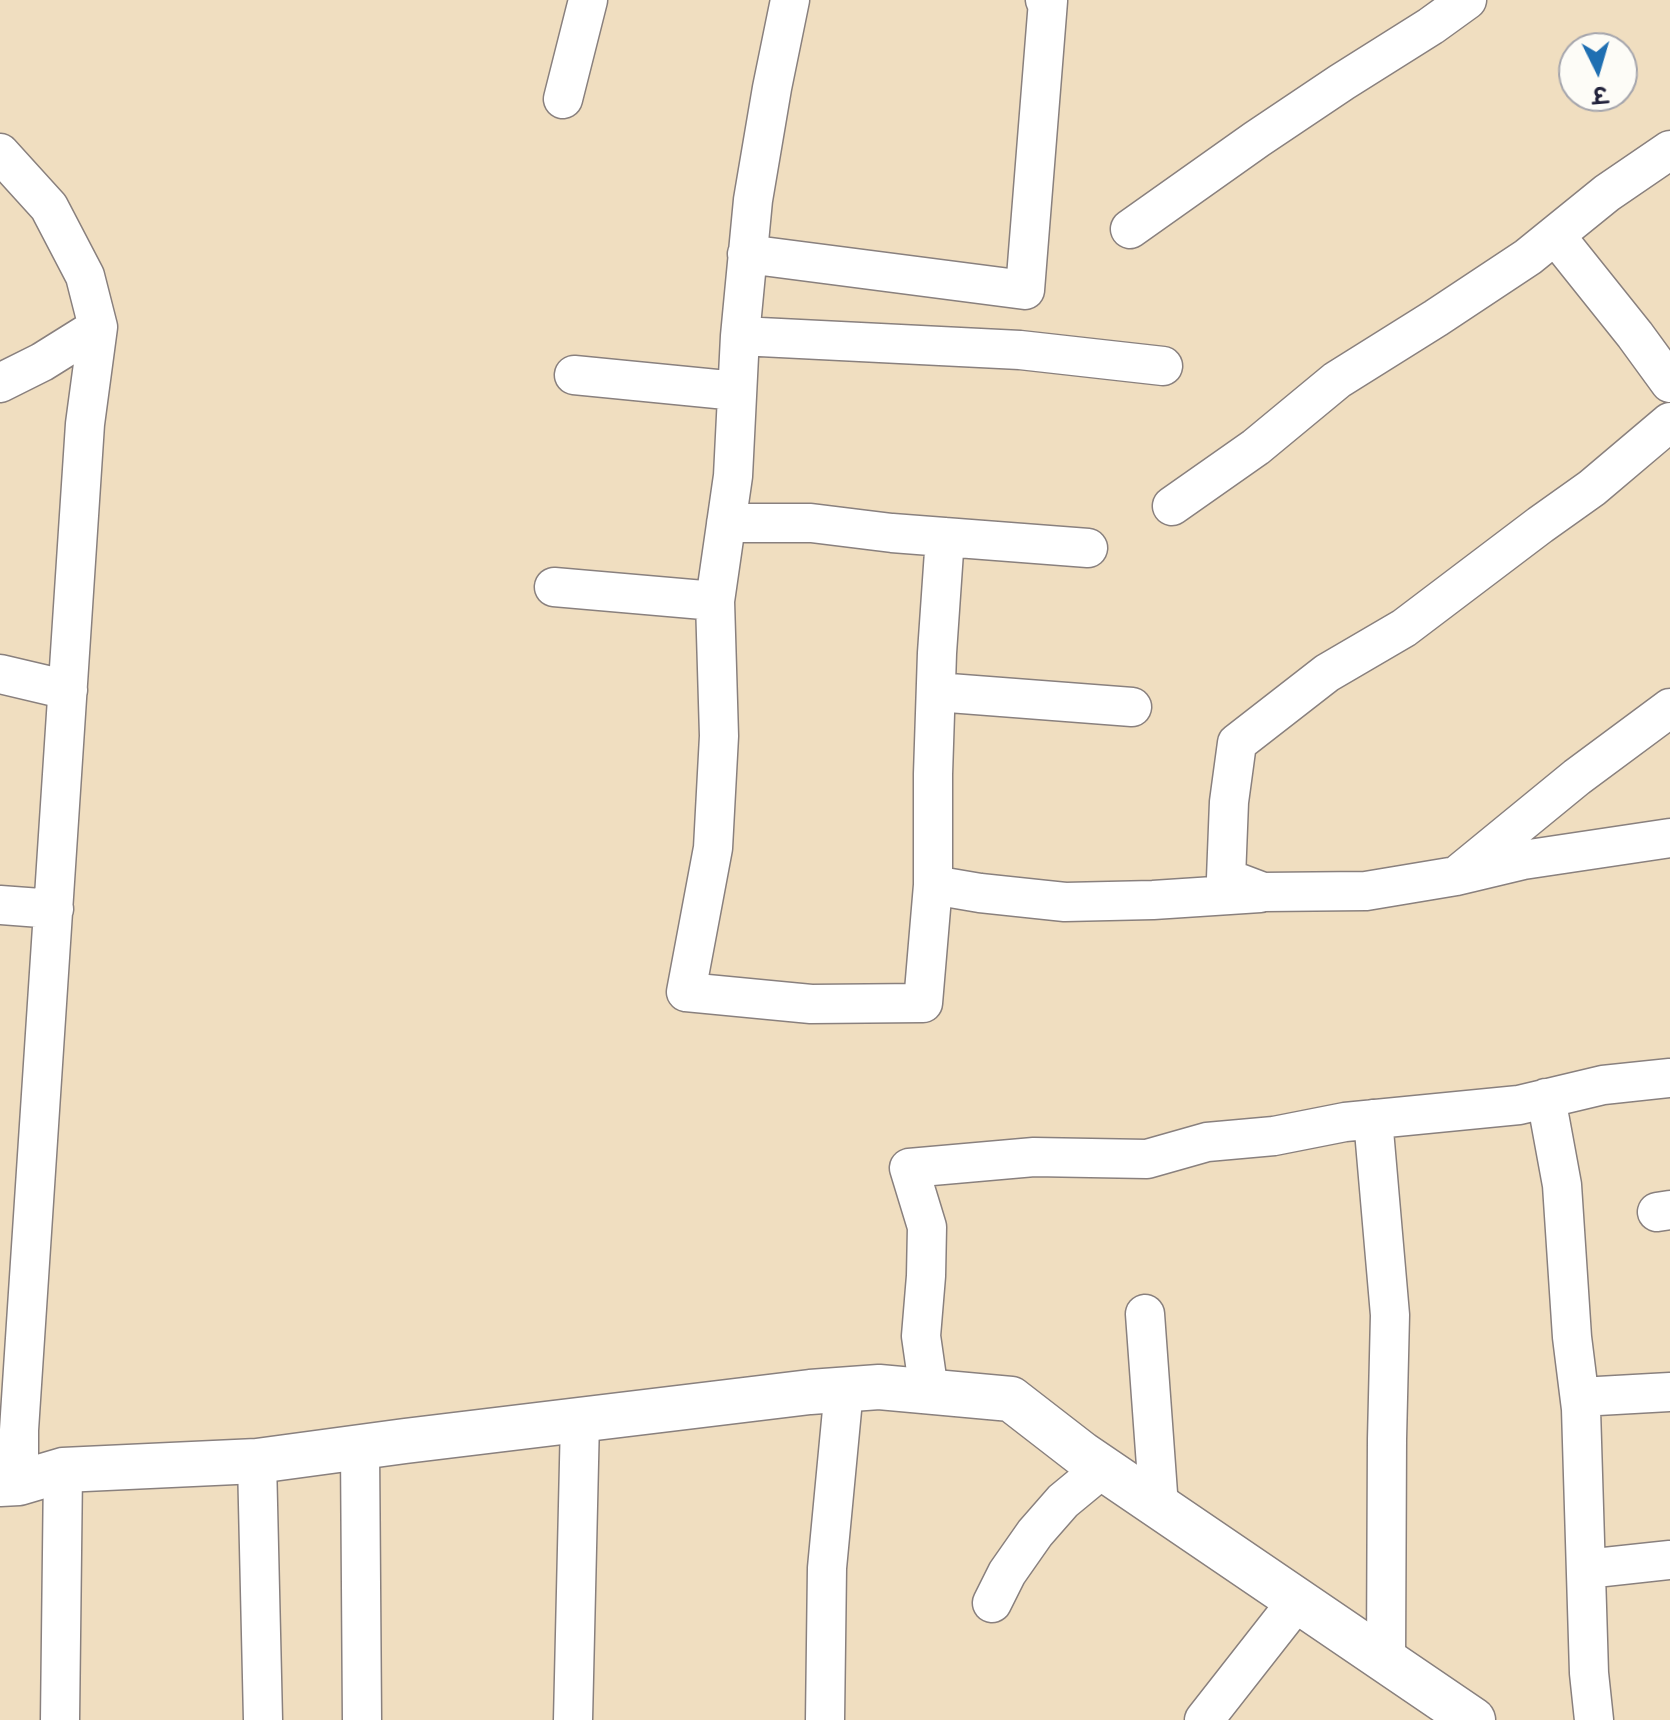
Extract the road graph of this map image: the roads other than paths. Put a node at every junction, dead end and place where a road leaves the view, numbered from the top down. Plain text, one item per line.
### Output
1 (588, 0) edge
2 (790, 0) edge
3 (1045, 0) edge
4 (1467, 0) edge
5 (563, 99) dead end
6 (1670, 150) edge
7 (0, 153) edge
8 (1130, 229) dead end
9 (1555, 235) junction
10 (747, 254) junction
11 (98, 327) junction
12 (740, 336) junction
13 (1163, 366) dead end
14 (574, 375) dead end
15 (0, 383) edge
16 (1670, 383) edge
17 (737, 391) junction
18 (1670, 422) edge
19 (1172, 506) dead end
20 (726, 523) junction
21 (945, 537) junction
22 (1088, 548) dead end
23 (554, 587) dead end
24 (715, 601) junction
25 (0, 674) edge
26 (68, 690) junction
27 (936, 692) junction
28 (1132, 707) dead end
29 (1670, 708) edge
30 (1670, 838) edge
31 (1456, 876) junction
32 (933, 885) junction
33 (1263, 892) junction
34 (0, 905) edge
35 (54, 909) junction
36 (1670, 1078) edge
37 (1546, 1098) junction
38 (1373, 1119) junction
39 (1145, 1314) dead end
40 (844, 1389) junction
41 (929, 1392) junction
42 (1670, 1392) edge
43 (1580, 1397) junction
44 (580, 1420) junction
45 (360, 1448) junction
46 (257, 1461) junction
47 (1103, 1468) junction
48 (63, 1470) junction
49 (10, 1483) edge
50 (1159, 1507) junction
51 (1670, 1560) edge
52 (1586, 1569) junction
53 (1298, 1600) junction
54 (992, 1603) dead end
55 (1386, 1661) junction
56 (60, 1720) edge
57 (263, 1720) edge
58 (362, 1720) edge
59 (573, 1720) edge
60 (825, 1720) edge
61 (1204, 1720) edge
62 (1473, 1720) edge
63 (1594, 1720) edge

1 - 5 street
2 - 10 street
3 - 10 street
4 - 8 street
6 - 9 street
7 - 11 street
9 - 16 street
9 - 19 street
10 - 12 street
11 - 15 street
11 - 26 street
12 - 13 street
12 - 17 street
14 - 17 street
17 - 20 street
18 - 33 street
20 - 21 street
20 - 24 street
21 - 22 street
21 - 27 street
23 - 24 street
24 - 32 street
25 - 26 street
26 - 35 street
27 - 28 street
27 - 32 street
29 - 31 street
30 - 31 street
31 - 33 street
32 - 33 street
34 - 35 street
35 - 49 street
36 - 37 street
37 - 38 street
37 - 43 street
38 - 41 street
38 - 55 street
39 - 50 street
40 - 41 street
40 - 44 street
40 - 60 street
41 - 47 street
42 - 43 street
43 - 52 street
44 - 45 street
44 - 59 street
45 - 46 street
45 - 58 street
46 - 48 street
46 - 57 street
47 - 50 street
47 - 54 street
48 - 49 street
48 - 56 street
50 - 53 street
51 - 52 street
52 - 63 street
53 - 55 street
53 - 61 street
55 - 62 street

